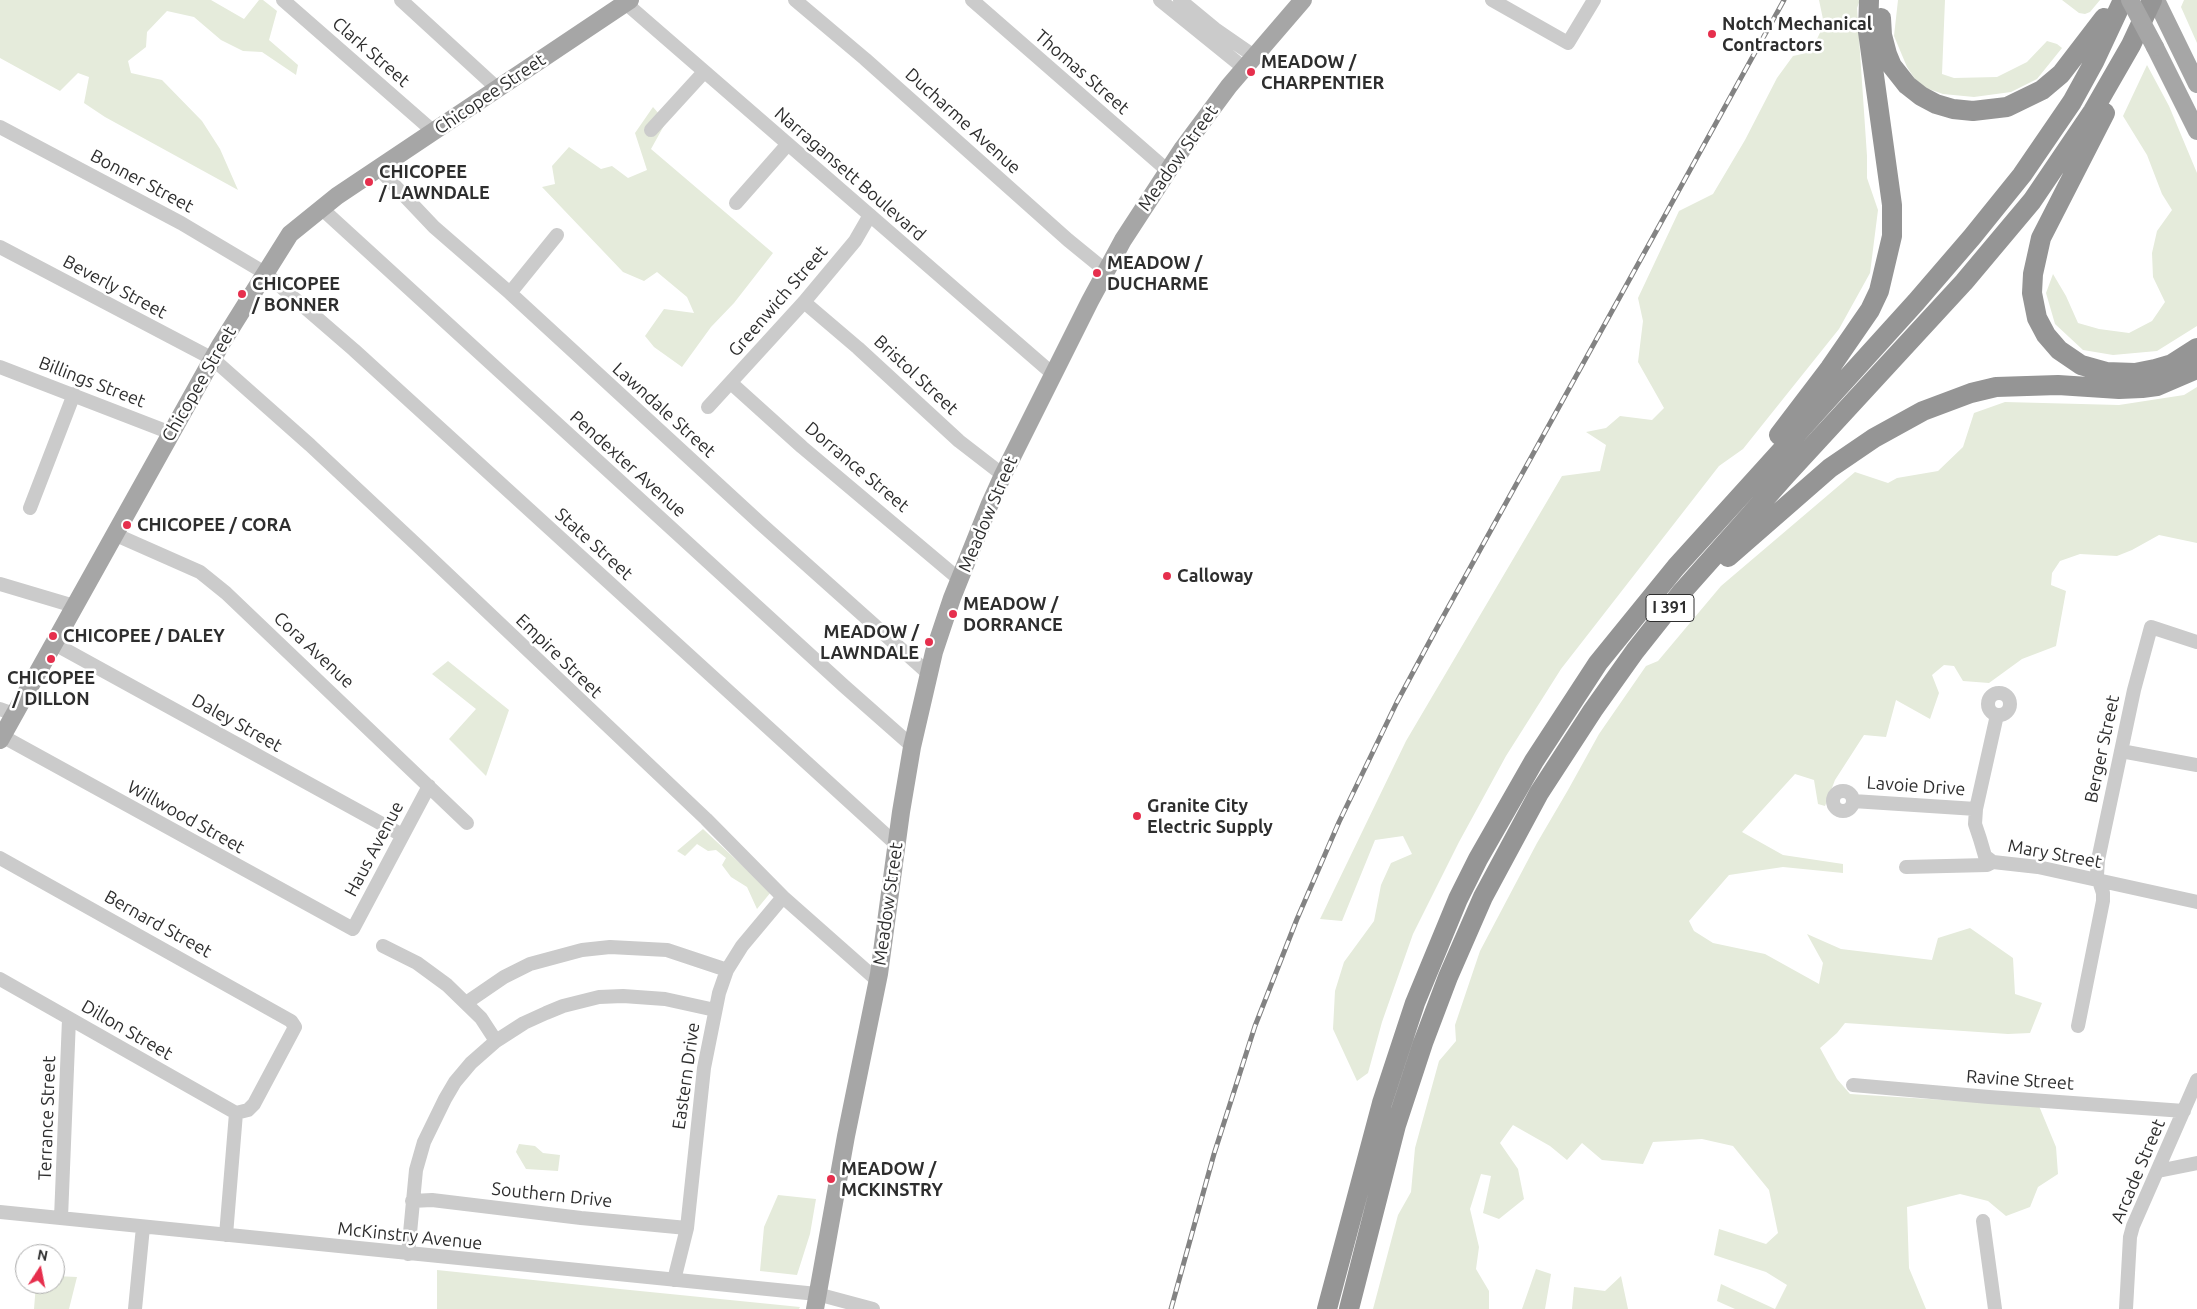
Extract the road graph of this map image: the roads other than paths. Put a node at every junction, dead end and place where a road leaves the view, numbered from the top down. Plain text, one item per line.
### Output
1 (283, 0) edge
2 (401, 0) edge
3 (795, 0) edge
4 (972, 0) edge
5 (1160, 0) edge
6 (1180, 0) edge
7 (1303, 0) edge
8 (1492, 0) edge
9 (1594, 0) edge
10 (1869, 0) edge
11 (1883, 0) edge
12 (2117, 0) edge
13 (2123, 0) edge
14 (2130, 0) edge
15 (2155, 0) edge
16 (626, 1) edge
17 (1249, 62) junction
18 (704, 72) junction
19 (2197, 84) edge
20 (498, 88) junction
21 (0, 127) edge
22 (651, 130) dead end
23 (2197, 131) edge
24 (434, 132) junction
25 (788, 144) junction
26 (379, 169) junction
27 (1168, 171) junction
28 (736, 203) dead end
29 (321, 208) junction
30 (870, 215) junction
31 (557, 235) dead end
32 (0, 247) edge
33 (1106, 271) junction
34 (265, 273) junction
35 (510, 293) junction
36 (804, 302) junction
37 (2197, 348) edge
38 (213, 359) junction
39 (0, 368) edge
40 (2197, 369) edge
41 (1054, 376) junction
42 (731, 383) junction
43 (74, 394) junction
44 (708, 407) dead end
45 (171, 433) junction
46 (1003, 475) junction
47 (30, 508) dead end
48 (114, 534) junction
49 (1702, 537) junction
50 (960, 580) junction
51 (0, 584) edge
52 (74, 606) junction
53 (1665, 614) junction
54 (2197, 642) edge
55 (53, 643) junction
56 (929, 674) junction
57 (7, 712) edge
58 (1997, 715) dead end
59 (1, 738) edge
60 (912, 746) junction
61 (2121, 751) junction
62 (2197, 765) edge
63 (429, 786) junction
64 (1853, 800) dead end
65 (1976, 809) junction
66 (467, 823) dead end
67 (402, 835) junction
68 (897, 845) junction
69 (0, 858) edge
70 (1993, 862) junction
71 (1906, 867) dead end
72 (2099, 881) junction
73 (782, 896) junction
74 (2197, 902) edge
75 (353, 929) joint
76 (383, 946) dead end
77 (727, 970) junction
78 (0, 979) edge
79 (878, 982) junction
80 (466, 1003) junction
81 (715, 1010) junction
82 (69, 1019) junction
83 (2078, 1026) dead end
84 (496, 1041) junction
85 (2197, 1080) edge
86 (1853, 1085) dead end
87 (2184, 1111) junction
88 (236, 1113) junction
89 (2197, 1162) edge
90 (2158, 1171) junction
91 (412, 1201) junction
92 (0, 1212) edge
93 (61, 1218) junction
94 (1983, 1220) dead end
95 (143, 1227) junction
96 (687, 1228) junction
97 (226, 1236) junction
98 (408, 1254) junction
99 (674, 1280) junction
100 (816, 1301) edge
101 (135, 1309) edge
102 (873, 1309) edge
103 (1327, 1309) edge
104 (1349, 1309) edge
105 (1995, 1309) edge
106 (2126, 1309) edge

1 - 24 street, Clark Street
2 - 20 street
3 - 33 street, Ducharme Avenue
4 - 27 street, Thomas Street
5 - 17 street
6 - 17 street
7 - 17 main road, Meadow Street
8 - 9 street
10 - 49 highway
11 - 12 highway
13 - 49 highway, I 391
14 - 23 main road, bridge
15 - 19 main road
15 - 37 highway
15 - 53 highway, I 391
16 - 18 street, Narragansett Boulevard
16 - 20 main road, Chicopee Street
17 - 27 main road, Meadow Street
18 - 22 street
18 - 25 street, Narragansett Boulevard
20 - 24 main road, Chicopee Street
21 - 34 street, Bonner Street
24 - 26 main road, Chicopee Street
25 - 28 street
25 - 30 street, Narragansett Boulevard
26 - 29 main road, Chicopee Street
26 - 35 street, Lawndale Street
27 - 33 main road, Meadow Street
29 - 34 main road, Chicopee Street
29 - 60 street, Pendexter Avenue
30 - 36 street, Greenwich Street
30 - 41 street, Narragansett Boulevard
31 - 35 street
32 - 38 street, Beverly Street
33 - 41 main road, Meadow Street
34 - 38 main road, Chicopee Street
34 - 68 street, State Street
35 - 56 street, Lawndale Street
36 - 42 street, Greenwich Street
36 - 46 street, Bristol Street
38 - 45 main road, Chicopee Street
38 - 73 street, Empire Street
39 - 43 street, Billings Street
40 - 53 highway
41 - 46 main road, Meadow Street
42 - 44 street, Greenwich Street
42 - 50 street, Dorrance Street
43 - 45 street, Billings Street
43 - 47 street
45 - 48 main road, Chicopee Street
46 - 50 main road, Meadow Street
48 - 52 main road, Chicopee Street
48 - 63 street, Cora Avenue
49 - 103 highway, I 391
50 - 56 main road, Meadow Street
51 - 52 street
52 - 55 main road, Chicopee Street
53 - 104 highway, I 391
54 - 61 street, Berger Street
55 - 57 main road, Chicopee Street
55 - 67 street, Daley Street
56 - 60 main road, Meadow Street
57 - 59 main road, Chicopee Street
58 - 65 street
59 - 75 street, Willwood Street
60 - 68 main road, Meadow Street
61 - 62 street
61 - 72 street, Berger Street
63 - 66 street, Cora Avenue
63 - 67 street, Haus Avenue
64 - 65 street, Lavoie Drive
65 - 70 street
67 - 75 street, Haus Avenue
68 - 79 main road, Meadow Street
69 - 88 street, Bernard Street
70 - 71 street, Mary Street
70 - 72 street, Mary Street
72 - 74 street, Mary Street
72 - 83 street, Berger Street
73 - 77 street, Eastern Drive
73 - 79 street, Empire Street
76 - 80 street
77 - 80 street
77 - 81 street, Eastern Drive
78 - 82 street, Dillon Street
79 - 100 main road, Meadow Street
80 - 84 street
81 - 84 street
81 - 96 street, Eastern Drive
82 - 88 street, Dillon Street
82 - 93 street, Terrance Street
84 - 91 street
85 - 87 street, Arcade Street
86 - 87 street, Ravine Street
87 - 90 street, Arcade Street
88 - 97 street
89 - 90 street
90 - 106 street, Arcade Street
91 - 96 street, Southern Drive
91 - 98 street
92 - 93 street, McKinstry Avenue
93 - 95 street, McKinstry Avenue
94 - 105 street
95 - 97 street, McKinstry Avenue
95 - 101 street
96 - 99 street, Eastern Drive
97 - 98 street, McKinstry Avenue
98 - 99 street, McKinstry Avenue
99 - 100 street, McKinstry Avenue
100 - 102 street

